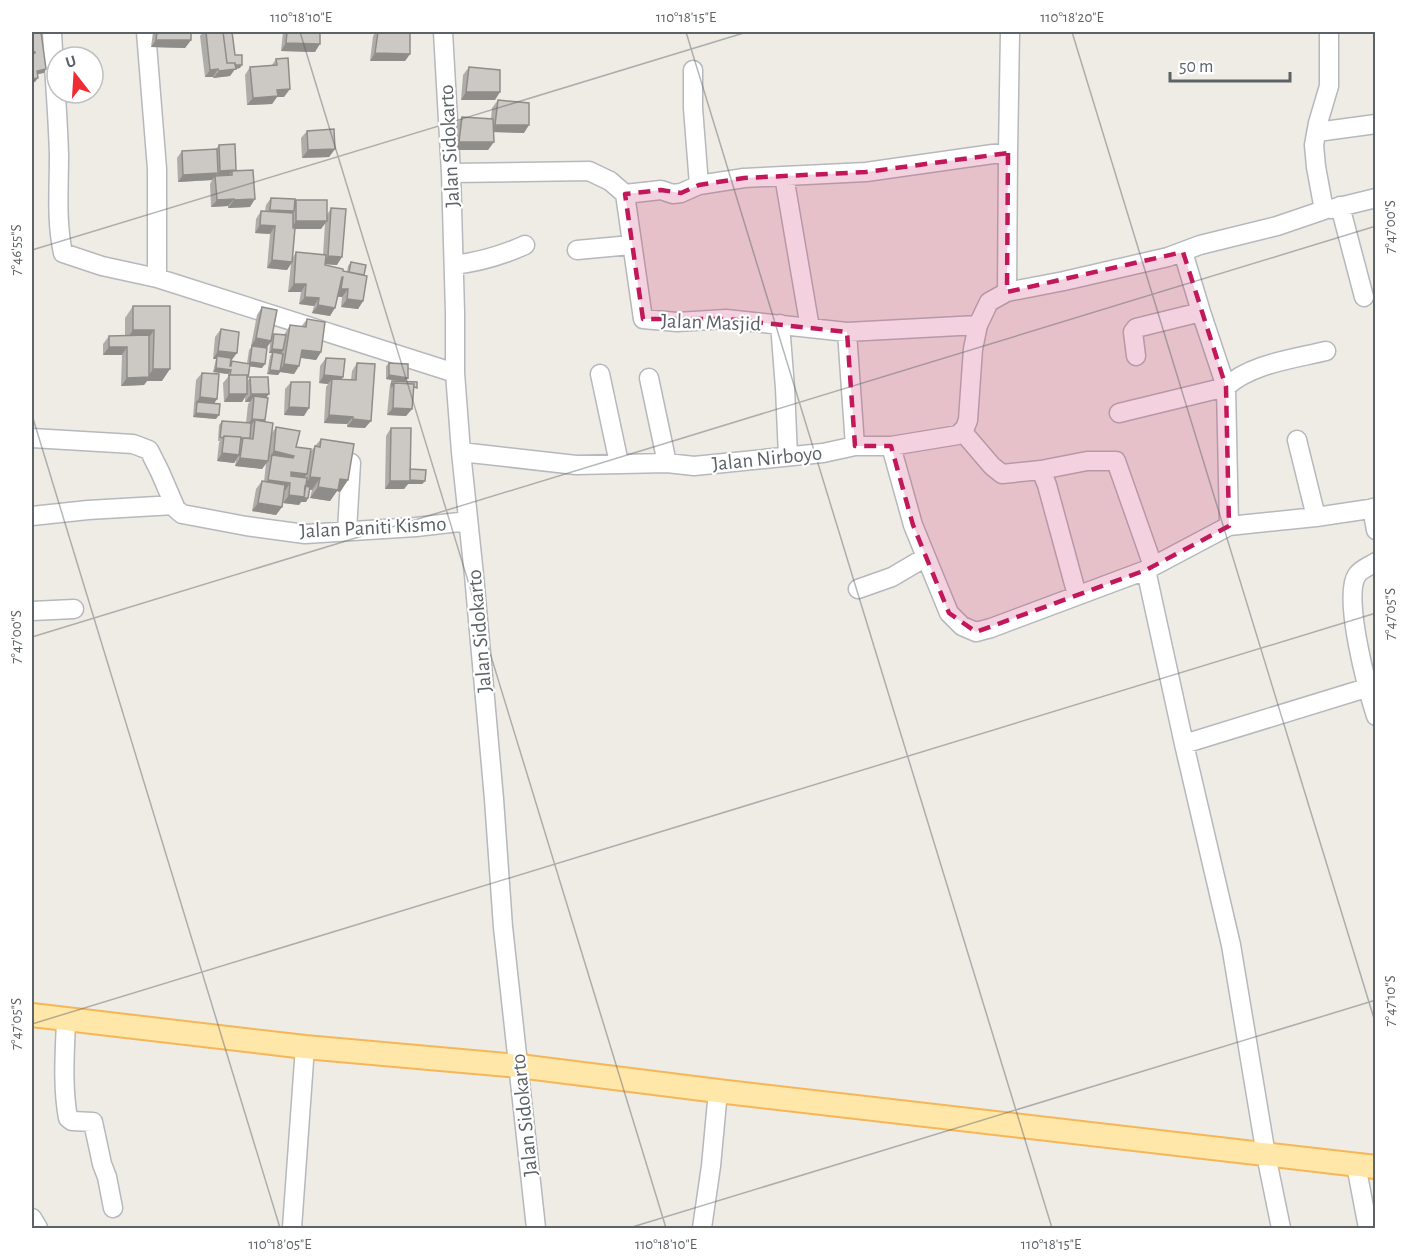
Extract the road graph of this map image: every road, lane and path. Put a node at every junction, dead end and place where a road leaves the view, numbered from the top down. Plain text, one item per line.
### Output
1 (52, 32) edge
2 (147, 32) edge
3 (443, 32) edge
4 (1010, 32) edge
5 (1329, 32) edge
6 (693, 70) dead end
7 (1376, 124) edge
8 (1317, 132) junction
9 (1008, 153) junction
10 (451, 173) junction
11 (784, 176) junction
12 (699, 185) junction
13 (625, 194) junction
14 (1376, 198) edge
15 (1332, 208) junction
16 (525, 245) dead end
17 (631, 245) junction
18 (577, 250) dead end
19 (1183, 252) junction
20 (454, 265) junction
21 (157, 278) junction
22 (1007, 292) junction
23 (1364, 297) dead end
24 (1201, 312) junction
25 (780, 324) junction
26 (978, 325) junction
27 (810, 328) junction
28 (847, 332) junction
29 (1326, 351) dead end
30 (1136, 356) dead end
31 (455, 373) junction
32 (600, 374) dead end
33 (649, 378) dead end
34 (1226, 387) junction
35 (1119, 413) dead end
36 (962, 431) junction
37 (32, 438) edge
38 (1297, 440) dead end
39 (855, 446) junction
40 (891, 446) junction
41 (461, 452) junction
42 (788, 456) junction
43 (351, 463) edge
44 (619, 463) junction
45 (667, 463) junction
46 (1041, 470) junction
47 (174, 505) junction
48 (1374, 508) edge
49 (32, 516) edge
50 (1316, 518) junction
51 (468, 521) junction
52 (1228, 526) junction
53 (1376, 530) edge
54 (347, 531) junction
55 (926, 557) junction
56 (1376, 562) edge
57 (1149, 568) junction
58 (858, 589) dead end
59 (1077, 596) junction
60 (74, 609) dead end
61 (32, 611) edge
62 (1371, 686) edge
63 (1376, 716) edge
64 (1184, 744) junction
65 (32, 1015) edge
66 (66, 1019) junction
67 (304, 1047) junction
68 (519, 1066) junction
69 (718, 1091) junction
70 (1266, 1155) junction
71 (1366, 1166) edge
72 (113, 1208) dead end
73 (32, 1218) edge
74 (38, 1228) edge
75 (292, 1228) edge
76 (536, 1228) edge
77 (702, 1228) edge
78 (1281, 1228) edge
79 (1368, 1228) edge

1 - 21 street
2 - 21 street
3 - 10 street, Jalan Sidokarto
4 - 9 street
5 - 8 street
6 - 12 street
7 - 8 street
8 - 15 street
9 - 11 street
9 - 22 street
10 - 13 street
10 - 20 street, Jalan Sidokarto
11 - 12 street
11 - 27 street
12 - 13 street
13 - 17 street, Jalan Masjid
14 - 15 street
15 - 19 street
15 - 23 street
16 - 20 street
17 - 18 street
17 - 25 street, Jalan Masjid
19 - 22 street
19 - 24 street
20 - 31 street, Jalan Sidokarto
21 - 31 street
22 - 26 street
24 - 30 street
24 - 34 street
25 - 27 street, Jalan Masjid
25 - 42 street
26 - 28 street, Jalan Masjid
26 - 36 street
27 - 28 street, Jalan Masjid
28 - 39 street
29 - 34 street
31 - 41 street, Jalan Sidokarto
32 - 44 street
33 - 45 street
34 - 35 street
34 - 52 street
36 - 40 street, Jalan Nirboyo
36 - 46 street
37 - 47 street
38 - 50 street
39 - 40 street, Jalan Nirboyo
39 - 42 street, Jalan Nirboyo
40 - 55 street
41 - 44 street, Jalan Nirboyo
41 - 51 street, Jalan Sidokarto
42 - 45 street, Jalan Nirboyo
43 - 54 street
44 - 45 street, Jalan Nirboyo
46 - 57 street
46 - 59 street
47 - 49 street
47 - 54 street, Jalan Paniti Kismo
48 - 50 street
48 - 53 street
50 - 52 street
51 - 54 street, Jalan Paniti Kismo
51 - 68 street, Jalan Sidokarto
52 - 57 street
55 - 58 street
55 - 59 street
56 - 62 street
57 - 59 street
57 - 64 street
60 - 61 street
62 - 63 street
62 - 64 street
64 - 70 street
65 - 66 main road
66 - 67 main road
66 - 72 street
67 - 68 main road
67 - 75 street
68 - 69 main road
68 - 76 street, Jalan Sidokarto
69 - 70 main road
69 - 77 street
70 - 71 main road
70 - 78 street
71 - 79 street
73 - 74 street

